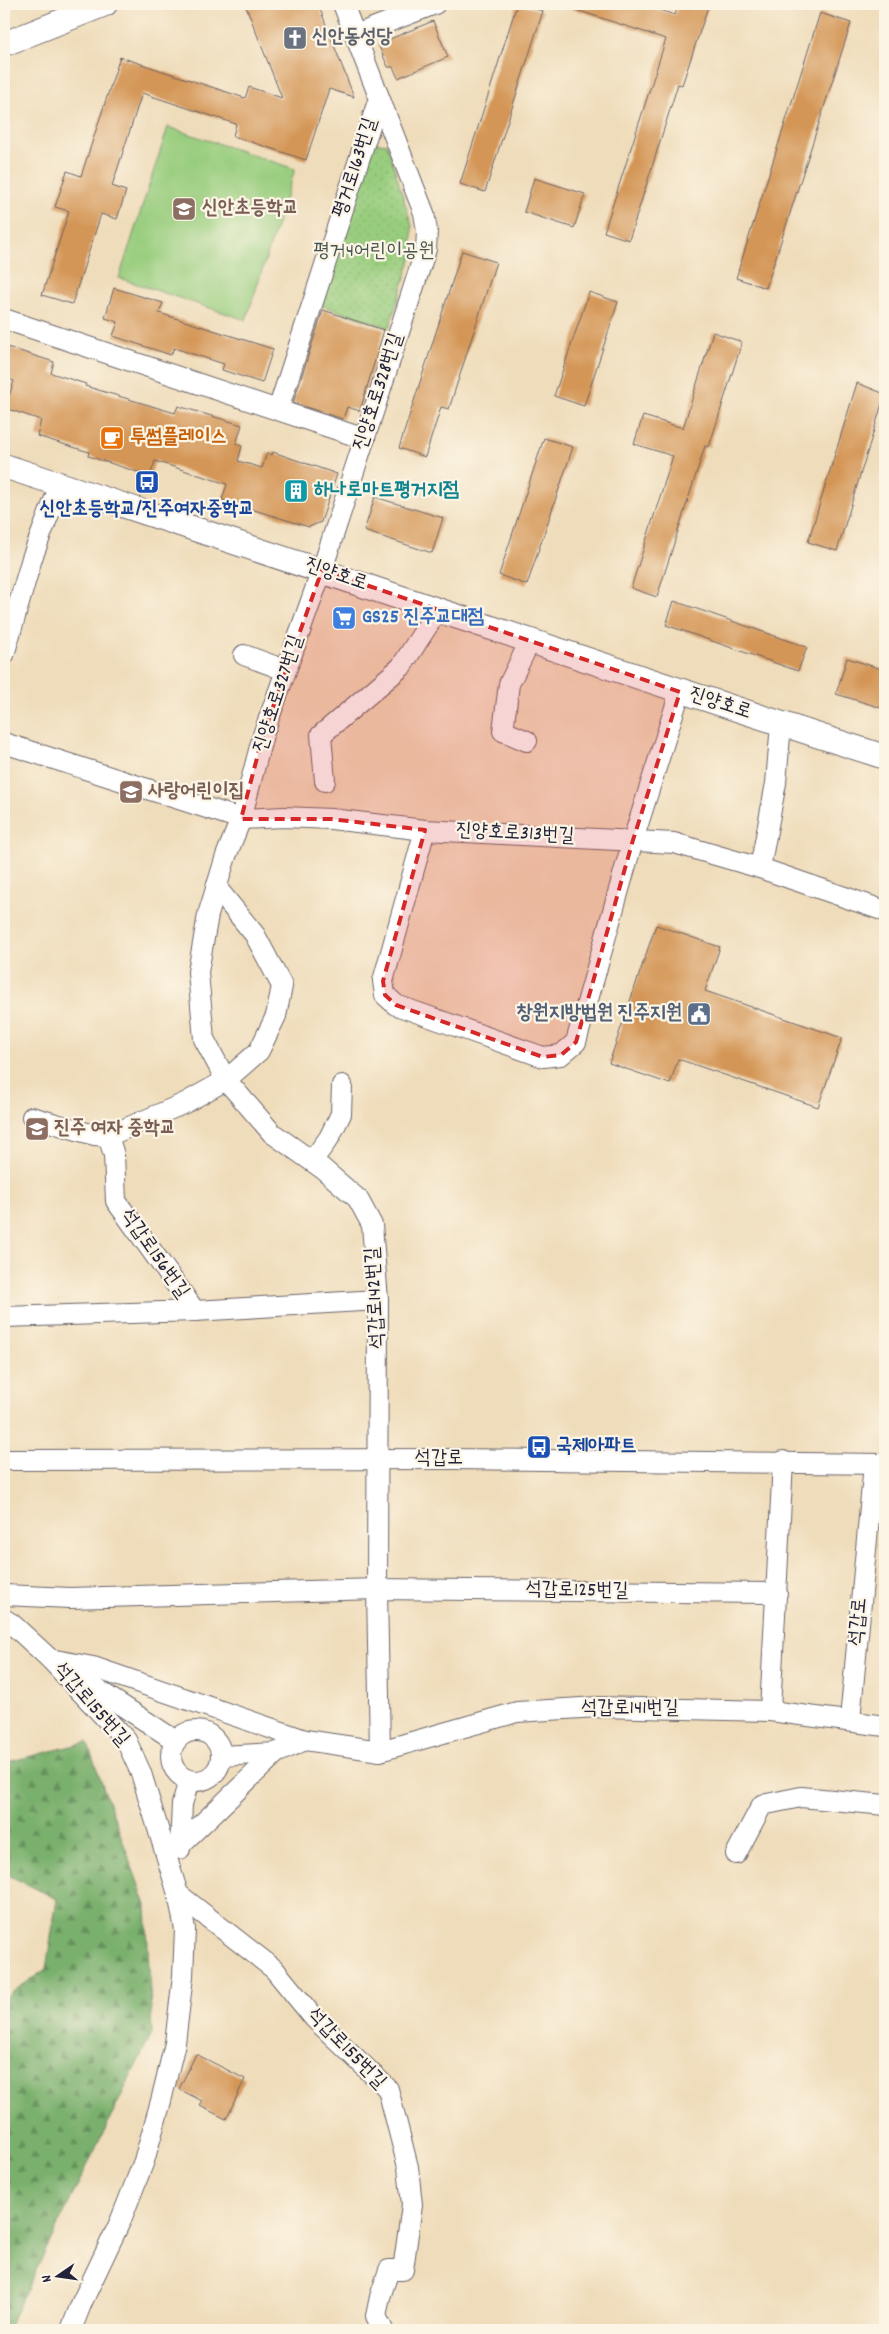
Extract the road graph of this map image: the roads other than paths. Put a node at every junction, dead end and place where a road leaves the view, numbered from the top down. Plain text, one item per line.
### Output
1 (105, 4) edge
2 (344, 4) edge
3 (435, 4) edge
4 (356, 35) junction
5 (4, 44) edge
6 (379, 98) junction
7 (4, 319) edge
8 (278, 410) junction
9 (364, 439) junction
10 (4, 466) edge
11 (60, 485) junction
12 (322, 570) junction
13 (437, 611) junction
14 (530, 641) junction
15 (4, 655) edge
16 (244, 655) dead end
17 (285, 670) junction
18 (680, 692) junction
19 (782, 724) junction
20 (527, 741) dead end
21 (4, 743) edge
22 (885, 757) edge
23 (325, 780) dead end
24 (242, 819) junction
25 (425, 830) junction
26 (633, 840) junction
27 (760, 868) junction
28 (216, 887) junction
29 (885, 910) edge
30 (226, 1080) junction
31 (342, 1085) dead end
32 (32, 1117) dead end
33 (108, 1136) junction
34 (312, 1162) junction
35 (378, 1300) junction
36 (195, 1311) junction
37 (4, 1317) edge
38 (4, 1460) edge
39 (377, 1460) junction
40 (784, 1461) junction
41 (880, 1464) edge
42 (377, 1589) junction
43 (776, 1593) junction
44 (4, 1595) edge
45 (4, 1620) edge
46 (50, 1659) junction
47 (770, 1711) junction
48 (850, 1720) junction
49 (885, 1726) edge
50 (305, 1740) junction
51 (176, 1741) junction
52 (380, 1751) junction
53 (276, 1753) junction
54 (221, 1756) junction
55 (189, 1780) junction
56 (885, 1804) edge
57 (181, 1844) junction
58 (736, 1854) dead end
59 (178, 1894) junction
60 (71, 2330) edge
61 (383, 2330) edge

1 - 5 street
2 - 4 street, 진양호로328번길
3 - 4 street
4 - 6 street, 진양호로328번길
6 - 8 street, 평거로163번길
6 - 9 street, 진양호로328번길
7 - 8 street
8 - 9 street
9 - 12 street, 진양호로328번길
10 - 11 street, 진양호로
11 - 12 street, 진양호로
11 - 15 street
12 - 13 street, 진양호로
12 - 17 street, 진양호로327번길
13 - 14 street, 진양호로
13 - 23 street
14 - 18 street, 진양호로
14 - 20 street
16 - 17 street
17 - 24 street, 진양호로327번길
18 - 19 street, 진양호로
18 - 26 street
19 - 22 street, 진양호로
19 - 27 street
21 - 24 street
24 - 25 street, 진양호로313번길
24 - 28 street, 석갑로142번길
25 - 26 street, 진양호로313번길
25 - 26 street
26 - 27 street, 진양호로313번길
27 - 29 street, 진양호로313번길
28 - 30 street, 석갑로142번길
28 - 30 street
30 - 33 street
30 - 34 street, 석갑로142번길
31 - 34 street
32 - 33 street
33 - 36 street, 석갑로156번길
34 - 35 street, 석갑로142번길
35 - 36 street, 석갑로156번길
35 - 39 street, 석갑로142번길
36 - 37 street, 석갑로156번길
38 - 39 street, 석갑로
39 - 40 street, 석갑로
39 - 42 street
40 - 41 street, 석갑로
40 - 43 street
41 - 48 street, 석갑로
42 - 43 street, 석갑로125번길
42 - 44 street
42 - 52 street
43 - 47 street
45 - 46 street, 석갑로155번길
46 - 50 street, 석갑로155번길
46 - 51 street
46 - 59 street, 석갑로155번길
47 - 48 street, 석갑로141번길
47 - 52 street, 석갑로141번길
48 - 49 street, 석갑로141번길
50 - 52 street, 석갑로141번길
50 - 53 street
51 - 54 street
51 - 55 street
53 - 54 street
53 - 57 street
54 - 55 street
55 - 57 street
56 - 58 street
57 - 59 street
59 - 60 street, 석갑로155번길
59 - 61 street, 석갑로155번길

